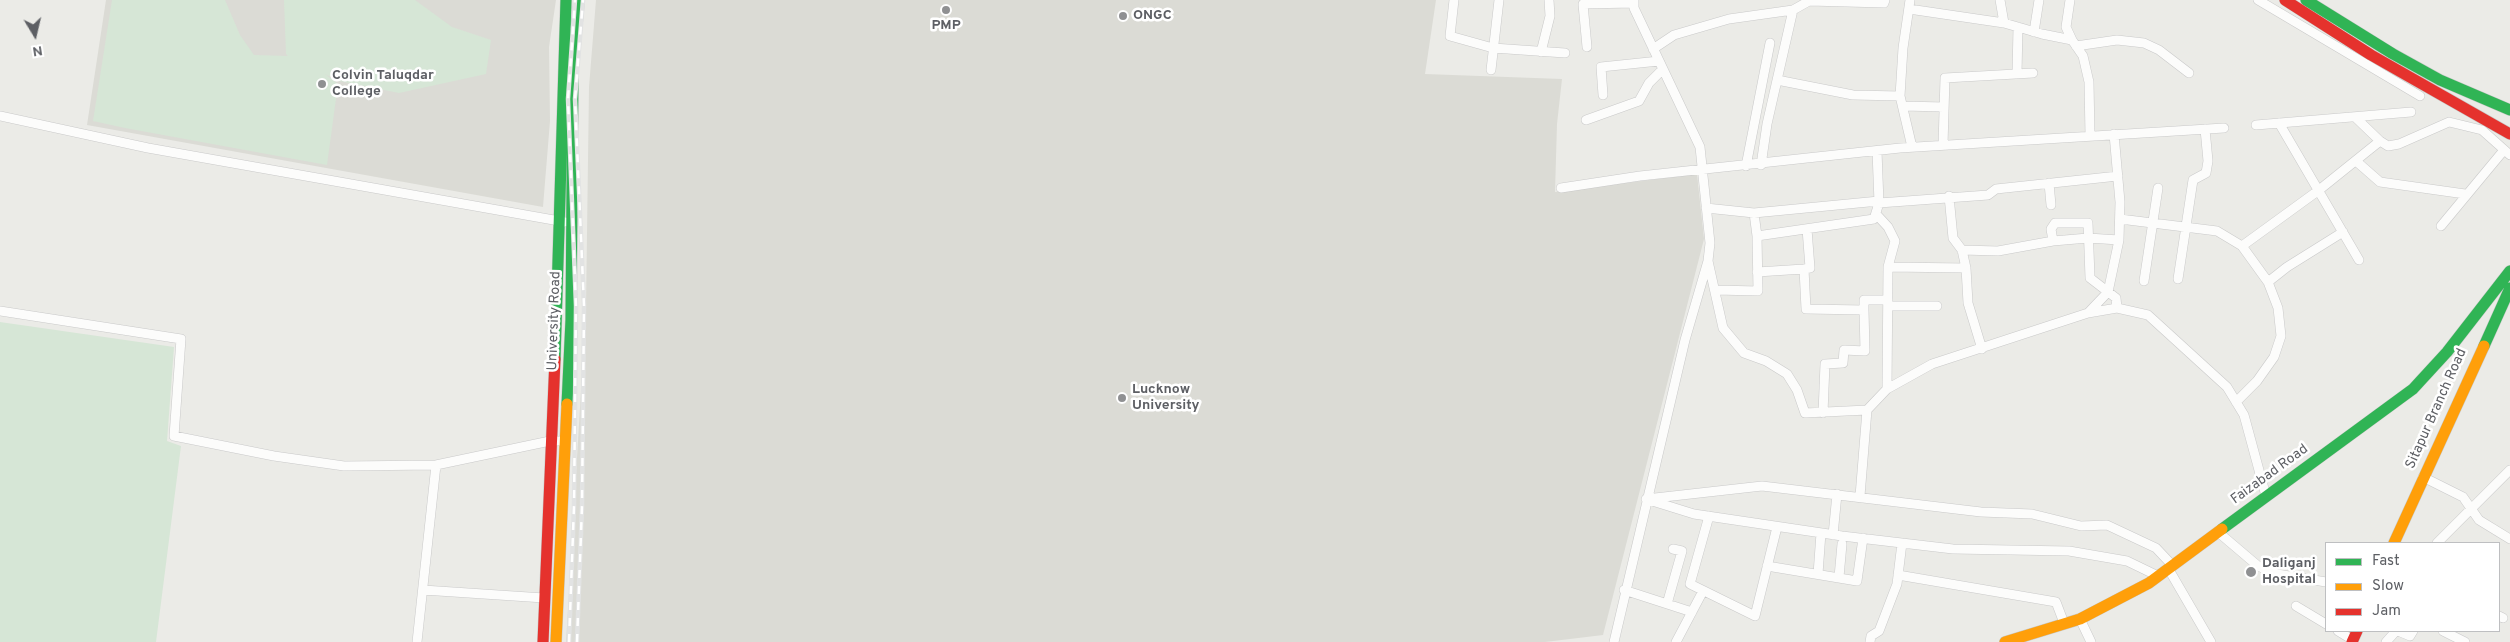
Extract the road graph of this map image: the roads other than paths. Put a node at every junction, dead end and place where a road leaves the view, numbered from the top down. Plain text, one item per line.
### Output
1 (566, 0) edge
2 (579, 0) edge
3 (1454, 0) edge
4 (1499, 0) edge
5 (1549, 0) edge
6 (1885, 0) edge
7 (1999, 0) edge
8 (2039, 0) edge
9 (2070, 0) edge
10 (2258, 0) edge
11 (2263, 0) edge
12 (2285, 0) edge
13 (2306, 0) edge
14 (1634, 2) edge
15 (1909, 4) edge
16 (1793, 10) junction
17 (2281, 13) junction
18 (1994, 21) junction
19 (2004, 23) junction
20 (2018, 27) junction
21 (2034, 32) junction
22 (1770, 43) dead end
23 (2074, 43) junction
24 (1586, 47) dead end
25 (1493, 48) junction
26 (1653, 48) junction
27 (1542, 52) junction
28 (1565, 53) dead end
29 (1661, 65) junction
30 (1491, 70) dead end
31 (2033, 73) dead end
32 (2189, 73) dead end
33 (2017, 74) junction
34 (1777, 80) junction
35 (1604, 95) dead end
36 (1900, 96) junction
37 (2420, 96) dead end
38 (1902, 106) junction
39 (1944, 107) junction
40 (2510, 110) edge
41 (2411, 112) dead end
42 (0, 116) edge
43 (2355, 117) junction
44 (1586, 120) dead end
45 (2279, 123) junction
46 (2256, 126) dead end
47 (2224, 128) dead end
48 (2205, 129) junction
49 (2114, 134) junction
50 (2510, 134) edge
51 (2090, 136) junction
52 (2380, 141) junction
53 (1943, 145) junction
54 (1912, 147) junction
55 (1876, 150) junction
56 (2507, 153) edge
57 (2356, 161) junction
58 (1761, 164) junction
59 (1746, 166) junction
60 (1702, 170) junction
61 (2118, 176) junction
62 (2049, 183) junction
63 (1561, 188) dead end
64 (2158, 188) dead end
65 (2319, 190) junction
66 (2464, 194) junction
67 (1949, 196) junction
68 (1879, 202) junction
69 (2051, 205) dead end
70 (1706, 208) junction
71 (1754, 213) junction
72 (1876, 214) junction
73 (2120, 218) junction
74 (558, 221) junction
75 (573, 223) junction
76 (2153, 223) junction
77 (2441, 226) dead end
78 (2185, 227) junction
79 (1807, 229) junction
80 (2343, 232) junction
81 (1757, 236) junction
82 (2088, 238) junction
83 (2119, 240) junction
84 (2053, 241) junction
85 (2242, 246) junction
86 (1962, 250) junction
87 (2359, 260) dead end
88 (1708, 261) junction
89 (1888, 267) junction
90 (1966, 268) junction
91 (1804, 269) junction
92 (2510, 271) edge
93 (1757, 272) junction
94 (2178, 279) dead end
95 (2144, 281) dead end
96 (2268, 282) junction
97 (2510, 288) edge
98 (1716, 290) junction
99 (2108, 292) junction
100 (1888, 303) junction
101 (1936, 306) dead end
102 (2117, 308) junction
103 (1864, 310) junction
104 (0, 311) edge
105 (2088, 313) junction
106 (556, 330) junction
107 (570, 330) junction
108 (1982, 349) junction
109 (1887, 389) junction
110 (2236, 402) junction
111 (1866, 410) junction
112 (1823, 412) junction
113 (550, 441) junction
114 (565, 441) junction
115 (436, 465) junction
116 (2510, 470) edge
117 (2423, 477) junction
118 (1837, 494) junction
119 (1860, 496) junction
120 (2266, 496) junction
121 (1646, 499) junction
122 (2472, 508) junction
123 (1709, 516) junction
124 (1777, 526) junction
125 (2218, 532) junction
126 (1822, 533) junction
127 (1833, 535) junction
128 (1863, 538) junction
129 (2510, 539) edge
130 (2394, 542) edge
131 (2438, 542) edge
132 (1902, 543) junction
133 (1842, 544) dead end
134 (1698, 554) junction
135 (1767, 566) junction
136 (2170, 567) junction
137 (1818, 574) junction
138 (1898, 575) junction
139 (2158, 576) junction
140 (1838, 577) junction
141 (2325, 582) edge
142 (423, 590) junction
143 (1624, 590) junction
144 (1704, 591) junction
145 (544, 598) junction
146 (1667, 604) junction
147 (2296, 606) dead end
148 (1692, 612) junction
149 (2080, 619) junction
150 (2325, 623) edge
151 (2064, 624) junction
152 (2341, 632) edge
153 (2396, 632) edge
154 (2400, 632) edge
155 (2412, 632) edge
156 (2445, 632) edge
157 (2354, 637) edge
158 (417, 642) edge
159 (543, 642) edge
160 (556, 642) edge
161 (1614, 642) edge
162 (1676, 642) edge
163 (1870, 642) edge
164 (2005, 642) edge
165 (2092, 642) edge
166 (2211, 642) edge
167 (2386, 642) edge
168 (2465, 642) edge

1 - 74 main road, University Road
2 - 75 main road, University Road
3 - 25 street
4 - 25 street
5 - 27 street
6 - 16 street
7 - 18 street
7 - 19 street
8 - 21 street
9 - 23 street
10 - 17 street
11 - 17 street
12 - 50 main road
13 - 40 main road
14 - 24 street
14 - 26 street
15 - 18 street
15 - 36 street
16 - 26 street
16 - 34 street
17 - 37 street
18 - 19 street
19 - 20 street
20 - 21 street
20 - 33 street
21 - 23 street
22 - 59 street
23 - 32 street
23 - 51 street
25 - 27 street
25 - 30 street
26 - 29 street
27 - 28 street
29 - 35 street
29 - 44 street
29 - 60 street
31 - 33 street
33 - 39 street
34 - 36 street
34 - 58 street
36 - 38 street
38 - 39 street
38 - 54 street
39 - 53 street
41 - 43 street
42 - 74 street
43 - 45 street
43 - 52 street
45 - 46 street
45 - 65 street
47 - 48 street
48 - 49 street
48 - 78 street
49 - 51 street
49 - 61 street
51 - 53 street
52 - 56 street
52 - 57 street
53 - 54 street
54 - 55 street
55 - 58 street
55 - 68 street
56 - 66 street
57 - 65 street
57 - 66 street
58 - 59 street
59 - 60 street
60 - 63 street
60 - 70 street
61 - 62 street
61 - 73 street
62 - 67 street
62 - 69 street
64 - 76 street
65 - 80 street
65 - 85 street
66 - 77 street
67 - 68 street
67 - 86 street
68 - 71 street
68 - 72 street
70 - 71 street
70 - 88 street
71 - 81 street
72 - 79 street
72 - 89 street
73 - 76 street
73 - 83 street
74 - 75 street
74 - 106 main road, University Road
75 - 107 main road, University Road
76 - 78 street
76 - 95 street
78 - 85 street
78 - 94 street
79 - 81 street
79 - 91 street
80 - 87 street
80 - 96 street
81 - 93 street
82 - 83 street
82 - 84 street
82 - 84 street
82 - 99 street
83 - 99 street
84 - 86 street
85 - 96 street
86 - 90 street
88 - 98 street
88 - 121 street
89 - 90 street
89 - 100 street
90 - 108 street
91 - 93 street
91 - 103 street
92 - 120 main road, Faizabad Road
93 - 98 street
96 - 110 street
97 - 117 main road, Sitapur Branch Road
98 - 112 street
99 - 102 street
99 - 105 street
100 - 101 street
100 - 103 street
100 - 109 street
102 - 105 street
102 - 110 street
103 - 112 street
104 - 115 street
105 - 108 street
106 - 107 main road
106 - 113 main road, University Road
107 - 114 main road, University Road
108 - 109 street
109 - 111 street
110 - 120 street
111 - 112 street
111 - 119 street
113 - 114 street
113 - 115 street
113 - 145 main road, University Road
114 - 160 main road, University Road
115 - 142 street
116 - 122 street
117 - 122 street
117 - 130 main road, Sitapur Branch Road
118 - 119 street
118 - 121 street
118 - 127 street
119 - 136 street
120 - 125 main road, Faizabad Road
121 - 123 street
121 - 143 street
122 - 129 street
122 - 131 street
123 - 124 street
123 - 134 street
124 - 126 street
124 - 135 street
125 - 136 main road, Faizabad Road
125 - 141 street
126 - 127 street
126 - 137 street
127 - 128 street
128 - 132 street
128 - 140 street
132 - 138 street
132 - 139 street
133 - 140 street
134 - 144 street
134 - 146 street
135 - 137 street
135 - 144 street
136 - 139 main road, Faizabad Road
136 - 166 street
137 - 140 street
138 - 151 street
138 - 163 street
139 - 149 main road, Faizabad Road
142 - 145 street
142 - 158 street
143 - 146 street
143 - 161 street
144 - 148 street
145 - 159 main road, University Road
146 - 148 street
147 - 150 street
148 - 162 street
149 - 151 main road, Faizabad Road
149 - 165 street
151 - 164 main road, Faizabad Road
152 - 157 street
153 - 167 street
154 - 155 street
156 - 168 street

